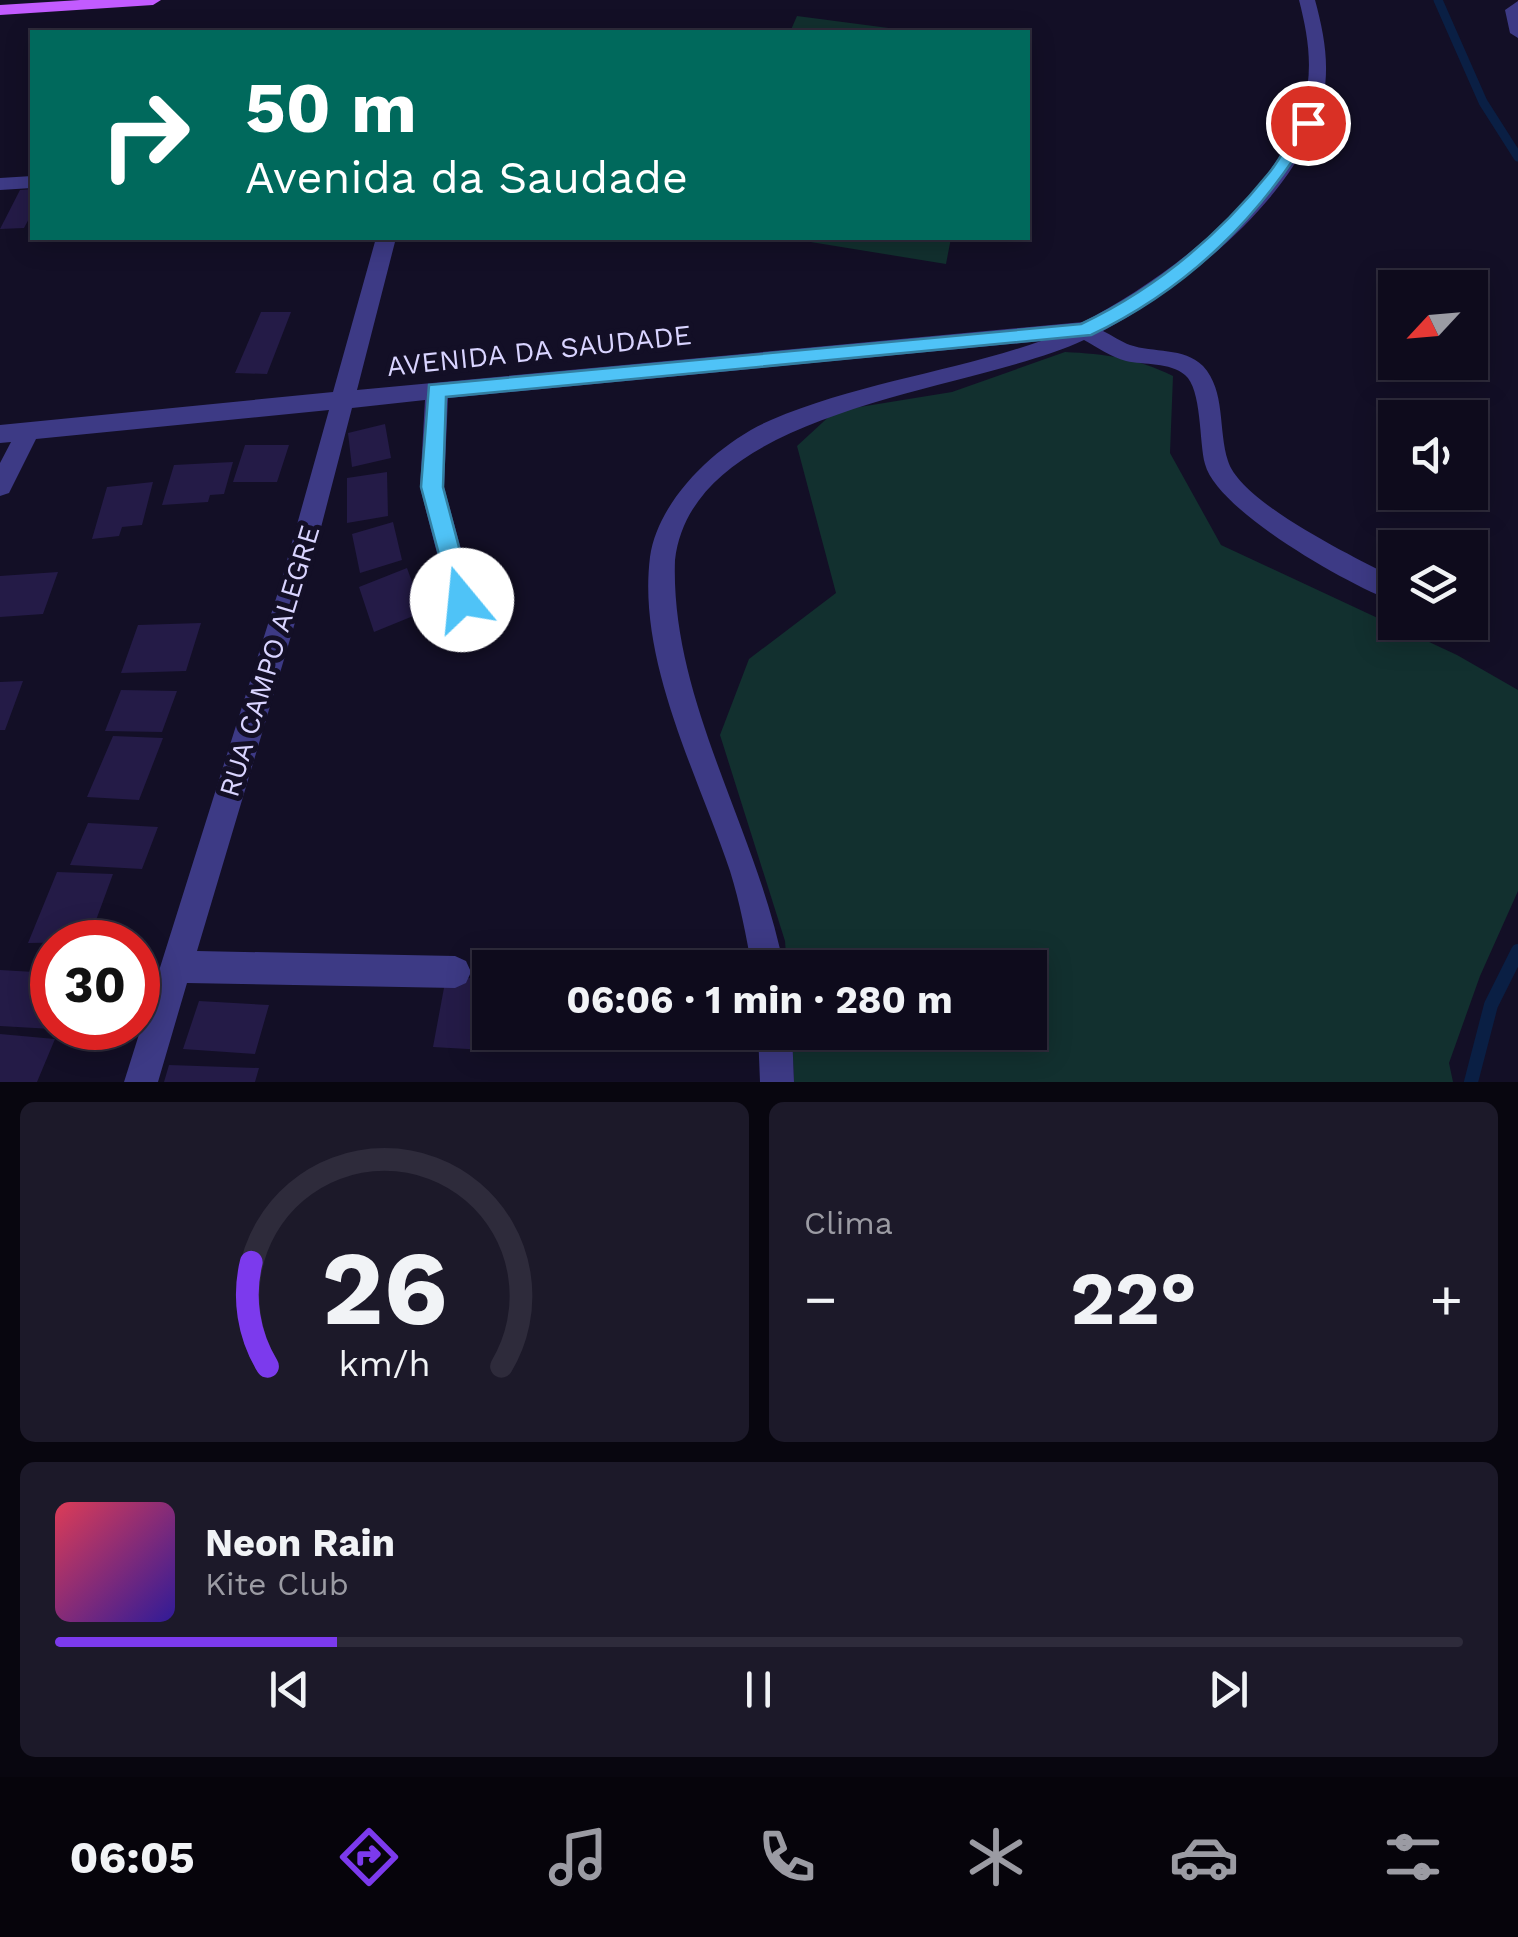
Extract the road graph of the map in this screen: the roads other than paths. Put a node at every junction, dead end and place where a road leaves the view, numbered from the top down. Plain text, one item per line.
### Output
1 (154, 0) edge
2 (1307, 0) edge
3 (1518, 6) edge
4 (0, 10) edge
5 (1518, 33) edge
6 (30, 182) edge
7 (0, 184) edge
8 (385, 240) edge
9 (1084, 330) junction
10 (436, 390) junction
11 (344, 400) junction
12 (28, 432) junction
13 (0, 434) edge
14 (0, 486) edge
15 (1378, 582) edge
16 (462, 600) dead end
17 (763, 950) edge
18 (176, 967) junction
19 (455, 972) dead end
20 (776, 1050) edge
21 (141, 1082) edge
22 (777, 1082) edge

1 - 4 main road
2 - 9 street
3 - 5 street
6 - 7 street
8 - 11 street, RUA CAMPO ALEGRE
9 - 10 street, AVENIDA DA SAUDADE
9 - 15 street
9 - 17 street
10 - 11 street, AVENIDA DA SAUDADE
10 - 16 street
11 - 12 street, AVENIDA DA SAUDADE
11 - 18 street, RUA CAMPO ALEGRE
12 - 13 street, AVENIDA DA SAUDADE
12 - 14 street
18 - 19 street
18 - 21 street, RUA CAMPO ALEGRE
20 - 22 street

